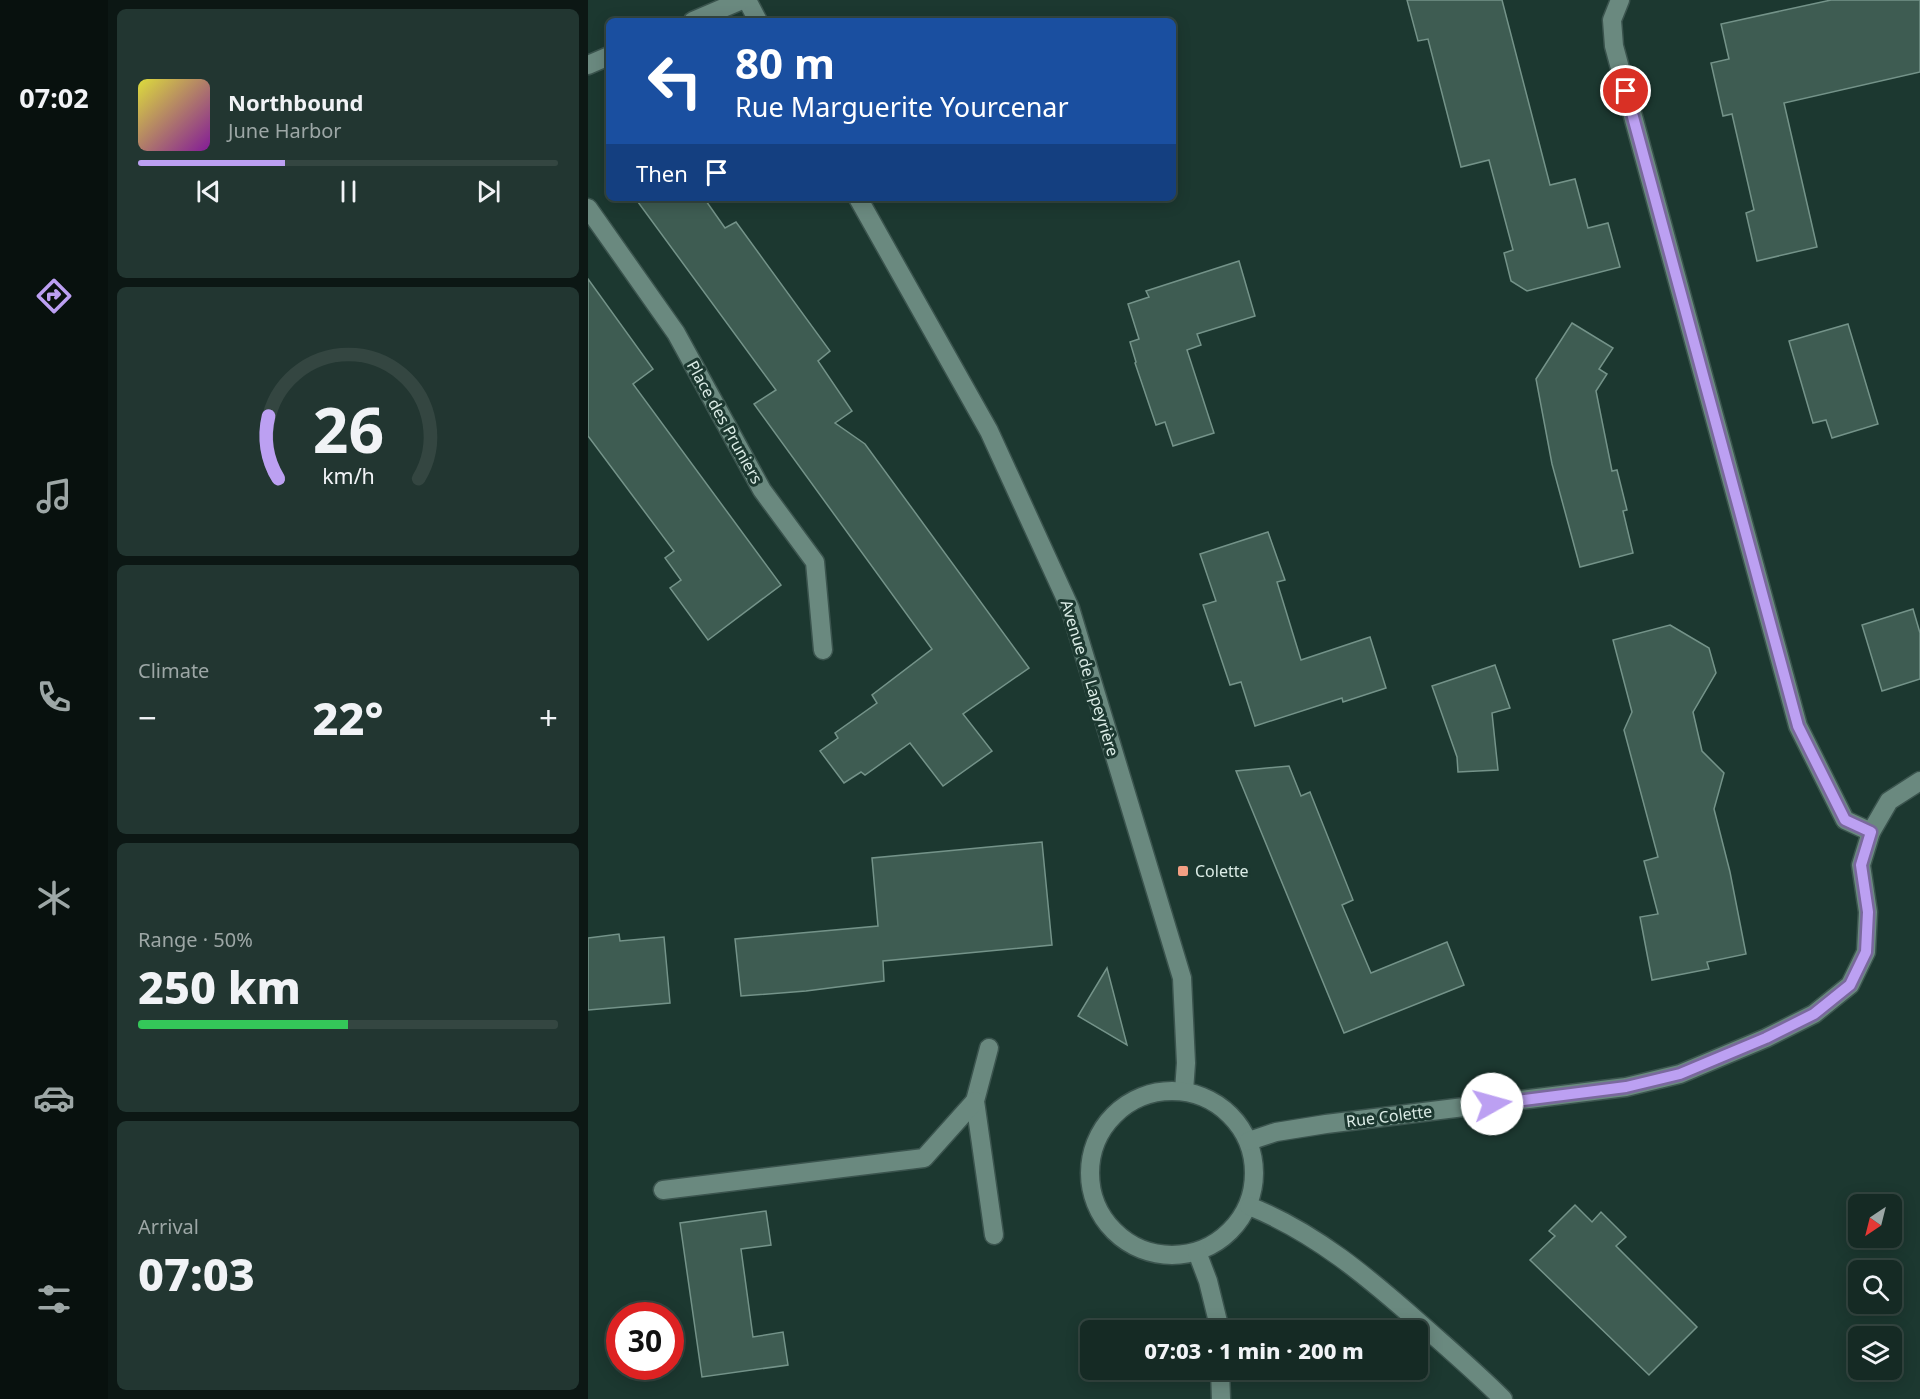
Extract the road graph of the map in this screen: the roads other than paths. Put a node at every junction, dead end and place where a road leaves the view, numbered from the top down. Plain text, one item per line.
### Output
1 (744, 0) edge
2 (1620, 0) edge
3 (700, 18) edge
4 (756, 18) edge
5 (606, 57) edge
6 (588, 65) edge
7 (860, 201) edge
8 (588, 208) edge
9 (823, 650) dead end
10 (1920, 781) edge
11 (1871, 832) junction
12 (989, 1048) dead end
13 (1184, 1091) junction
14 (975, 1101) junction
15 (1249, 1141) junction
16 (663, 1190) dead end
17 (1249, 1206) junction
18 (994, 1235) dead end
19 (1197, 1252) junction
20 (1218, 1320) edge
21 (1220, 1380) edge
22 (1221, 1399) edge
23 (1503, 1399) edge

1 - 3 street
1 - 4 street
2 - 11 street
5 - 6 street
7 - 13 street, Avenue de Lapeyrière
8 - 9 street, Place des Pruniers
10 - 11 street, Rue Colette
11 - 15 street, Rue Colette
12 - 14 street
13 - 15 street
13 - 19 street
14 - 16 street
14 - 18 street
15 - 17 street
17 - 19 street
17 - 23 street
19 - 20 street
21 - 22 street

